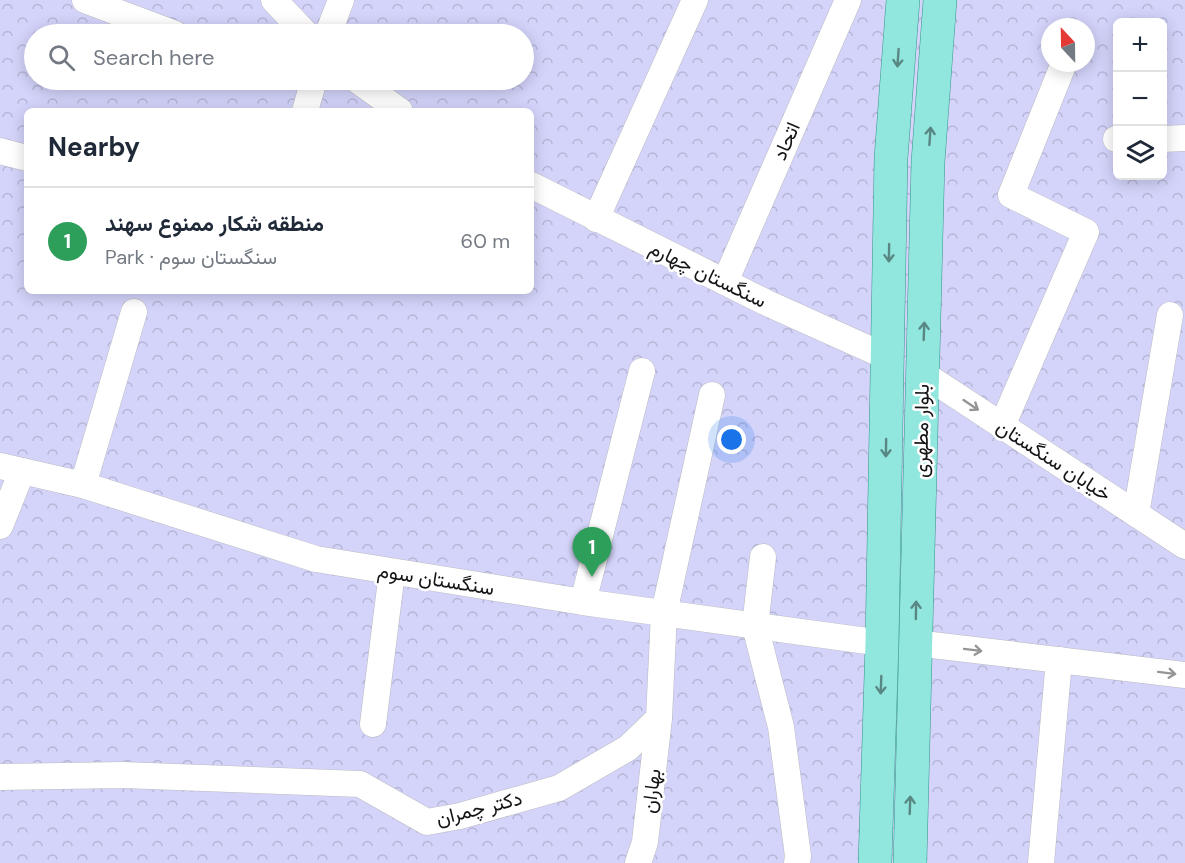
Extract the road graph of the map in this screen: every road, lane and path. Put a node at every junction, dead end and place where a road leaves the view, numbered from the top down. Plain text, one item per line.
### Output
1 (85, 0) edge
2 (274, 0) edge
3 (341, 0) edge
4 (695, 0) edge
5 (848, 0) edge
6 (903, 0) edge
7 (940, 0) edge
8 (149, 24) edge
9 (297, 24) edge
10 (332, 24) edge
11 (1060, 72) edge
12 (371, 90) edge
13 (396, 108) edge
14 (1185, 138) edge
15 (1167, 139) edge
16 (0, 151) edge
17 (24, 157) edge
18 (534, 187) edge
19 (596, 219) junction
20 (725, 282) junction
21 (134, 312) dead end
22 (1170, 315) dead end
23 (887, 357) junction
24 (642, 371) dead end
25 (922, 373) junction
26 (712, 395) dead end
27 (1002, 426) junction
28 (11, 468) edge
29 (83, 485) junction
30 (1136, 514) junction
31 (0, 526) edge
32 (1185, 546) edge
33 (763, 558) dead end
34 (392, 572) junction
35 (583, 602) junction
36 (664, 613) junction
37 (755, 626) junction
38 (915, 643) junction
39 (882, 644) junction
40 (1059, 660) junction
41 (1185, 675) edge
42 (659, 718) junction
43 (373, 724) dead end
44 (0, 777) edge
45 (638, 863) edge
46 (797, 863) edge
47 (875, 863) edge
48 (910, 863) edge
49 (1041, 863) edge

1 - 8 street
2 - 9 street
3 - 10 street
4 - 19 street
5 - 20 street, اتحاد
6 -> 23 main road, بلوار مطهری
25 -> 7 main road, بلوار مطهری
11 - 27 street
12 - 13 street
14 - 15 street
16 - 17 street
18 - 19 street, سنگستان چهارم
19 - 20 street, سنگستان چهارم
20 - 23 street, سنگستان چهارم
21 - 29 street
22 - 30 street
23 - 25 main road
23 -> 39 main road, بلوار مطهری
24 - 35 street
25 -> 27 street, خیابان سنگستان
38 -> 25 main road, بلوار مطهری
26 - 36 street
27 - 30 street, خیابان سنگستان
28 - 29 street, سنگستان سوم
28 - 31 street
29 - 34 street, سنگستان سوم
30 - 32 street, خیابان سنگستان
33 - 37 street
34 - 35 street, سنگستان سوم
34 - 43 street
35 - 36 street, سنگستان سوم
36 - 37 street, سنگستان سوم
36 - 42 street
37 - 39 street, سنگستان سوم
37 - 46 street
38 - 39 main road
38 -> 40 street
48 -> 38 main road, بلوار مطهری
39 -> 47 main road, بلوار مطهری
40 -> 41 street
40 - 49 street
42 - 44 street, دکتر چمران
42 - 45 street, بهاران

